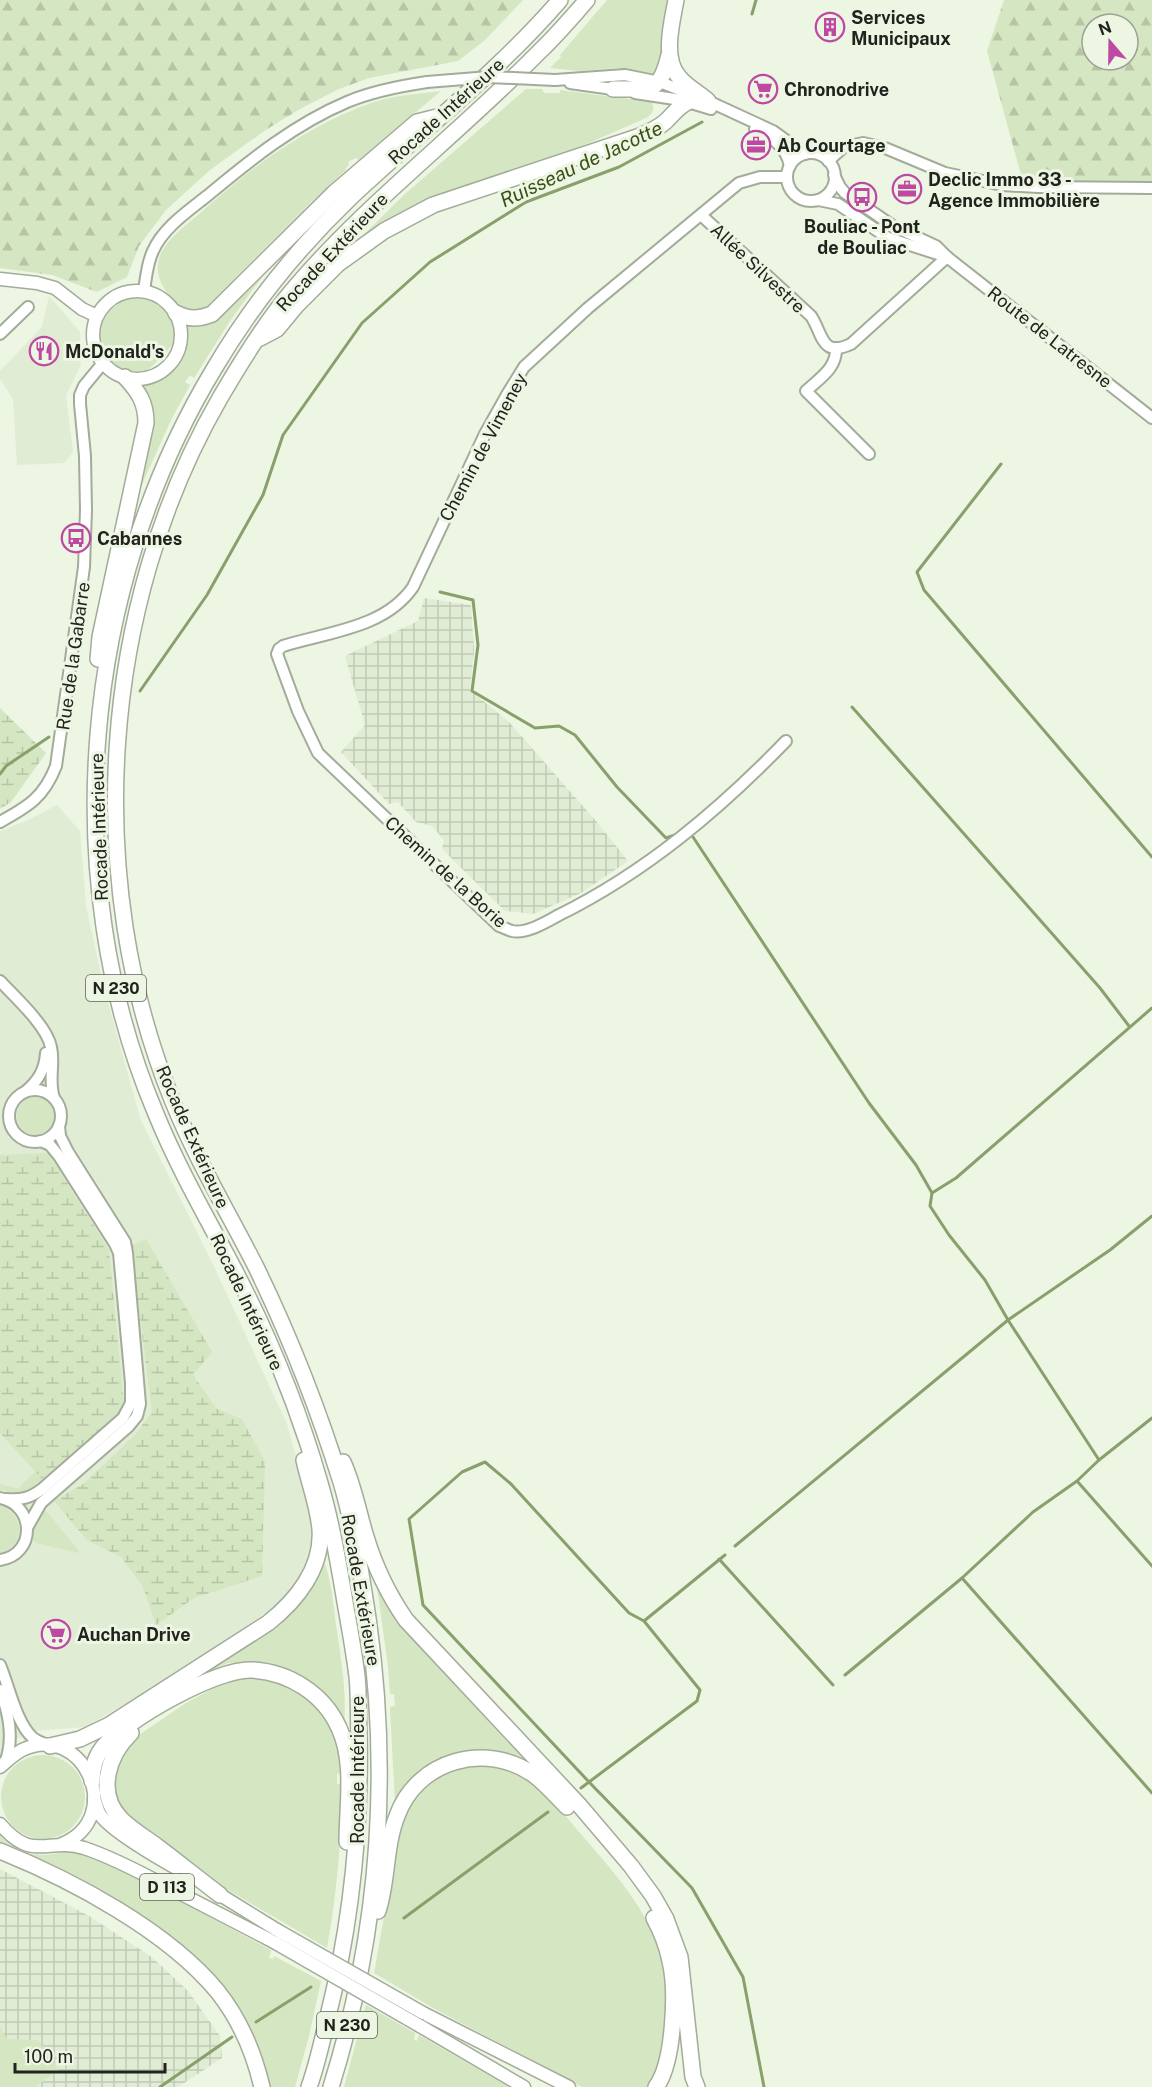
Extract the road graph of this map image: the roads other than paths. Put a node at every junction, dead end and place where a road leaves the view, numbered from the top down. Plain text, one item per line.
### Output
1 (560, 0) edge
2 (587, 0) edge
3 (676, 0) edge
4 (670, 52) junction
5 (555, 80) junction
6 (660, 82) junction
7 (613, 89) junction
8 (708, 101) junction
9 (688, 102) junction
10 (440, 117) junction
11 (805, 154) junction
12 (828, 161) junction
13 (788, 171) junction
14 (834, 175) junction
15 (1152, 188) edge
16 (818, 200) junction
17 (701, 215) junction
18 (912, 234) junction
19 (908, 246) junction
20 (947, 257) junction
21 (0, 279) edge
22 (144, 291) junction
23 (28, 307) dead end
24 (176, 314) junction
25 (97, 316) junction
26 (0, 334) edge
27 (257, 339) junction
28 (836, 348) junction
29 (103, 363) junction
30 (125, 377) junction
31 (1152, 418) edge
32 (869, 453) dead end
33 (277, 654) joint
34 (786, 741) dead end
35 (96, 757) junction
36 (0, 822) edge
37 (0, 981) edge
38 (0, 992) edge
39 (24, 1093) junction
40 (54, 1098) junction
41 (59, 1126) junction
42 (41, 1141) junction
43 (309, 1388) junction
44 (289, 1393) junction
45 (4, 1499) edge
46 (28, 1526) junction
47 (2, 1561) edge
48 (0, 1665) edge
49 (202, 1684) junction
50 (0, 1690) edge
51 (50, 1746) junction
52 (2, 1766) edge
53 (92, 1781) junction
54 (94, 1799) junction
55 (0, 1824) edge
56 (55, 1846) junction
57 (0, 1851) edge
58 (220, 1895) junction
59 (275, 1936) junction
60 (343, 1945) junction
61 (363, 1962) junction
62 (262, 2087) edge
63 (309, 2087) edge
64 (331, 2087) edge
65 (524, 2087) edge
66 (569, 2087) edge
67 (656, 2087) edge
68 (697, 2087) edge

1 - 10 highway, Rocade Intérieure / N 230
2 - 27 highway, Rocade Extérieure / N 230
3 - 4 highway
4 - 6 highway
4 - 8 highway
5 - 6 street
5 - 7 street
5 - 22 street, bridge
6 - 7 highway
6 - 8 street
7 - 9 street
8 - 11 street
9 - 13 street
9 - 27 highway
10 - 24 highway
10 - 35 highway, Rocade Intérieure / N 230
11 - 12 street
11 - 13 street
12 - 14 street
12 - 15 street
13 - 16 street
13 - 17 street, Chemin de Vimeney
14 - 16 street
14 - 18 street, Route de Latresne
16 - 19 street, Route de Latresne
17 - 28 street, Allée Silvestre
17 - 33 street, Chemin de Vimeney
18 - 19 street
18 - 20 street, Route de Latresne
19 - 20 street, Route de Latresne
20 - 28 street
20 - 31 street, Route de Latresne
21 - 25 main road
22 - 24 main road
22 - 25 main road
23 - 26 street
24 - 30 main road
25 - 29 main road
27 - 43 highway, Rocade Extérieure / N 230
28 - 32 street
29 - 30 main road
29 - 36 street, Rue de la Gabarre
30 - 35 highway
33 - 34 street, Chemin de la Borie
35 - 44 highway, Rocade Intérieure / N 230
37 - 40 street
38 - 39 street
39 - 40 street
39 - 42 street
40 - 41 street
41 - 42 street
41 - 46 street
42 - 45 street
43 - 61 highway, Rocade Extérieure / N 230
43 - 68 highway
44 - 51 highway
44 - 60 highway, Rocade Intérieure / N 230
45 - 46 street
46 - 47 street
48 - 51 street
49 - 53 highway
49 - 58 highway
49 - 60 highway
50 - 52 street
51 - 52 main road
51 - 53 main road
53 - 54 main road
54 - 56 main road
54 - 58 main road, D 113
55 - 56 main road
56 - 59 main road, D 113
57 - 62 highway
58 - 59 main road, D 113
59 - 65 main road, D 113, bridge
59 - 66 main road, D 113, bridge
60 - 63 highway, Rocade Intérieure / N 230
61 - 64 highway, Rocade Extérieure / N 230
61 - 67 highway

